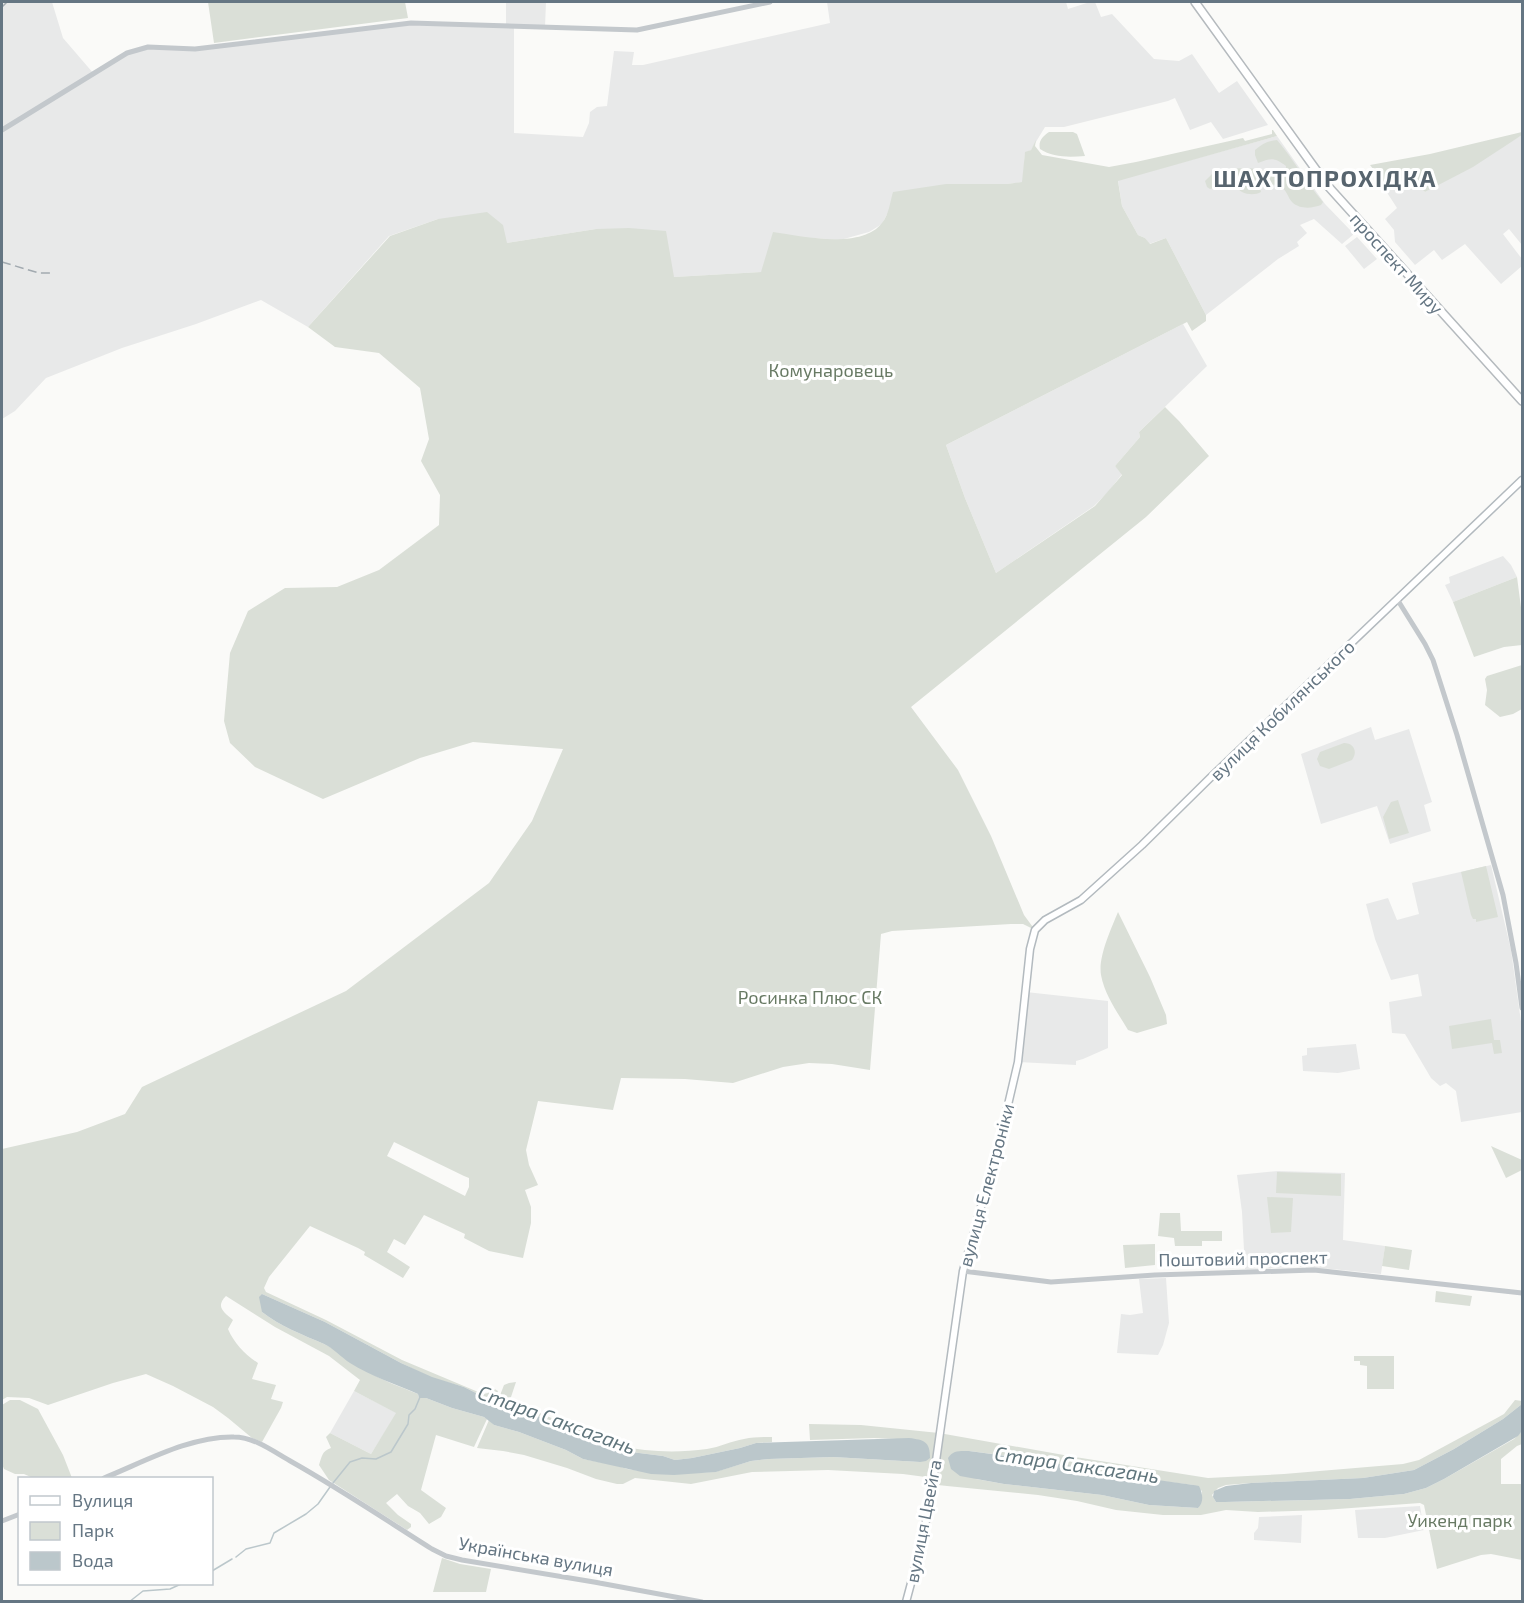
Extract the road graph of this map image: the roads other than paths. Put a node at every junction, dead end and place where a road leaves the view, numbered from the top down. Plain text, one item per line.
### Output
1 (770, 2) edge
2 (1196, 2) edge
3 (2, 130) edge
4 (1522, 400) edge
5 (1522, 480) edge
6 (1397, 599) junction
7 (1035, 930) joint
8 (1522, 1008) edge
9 (963, 1270) junction
10 (1522, 1293) edge
11 (938, 1440) joint
12 (109, 1477) edge
13 (18, 1515) edge
14 (2, 1521) edge
15 (702, 1602) edge
16 (906, 1602) edge

1 - 3 street
2 - 4 main road, проспект Миру
5 - 6 main road, вулиця Кобилянського
6 - 7 main road, вулиця Кобилянського
6 - 8 street
7 - 9 main road, вулиця Електроніки
9 - 10 street, Поштовий проспект
9 - 11 main road, вулиця Електроніки
11 - 16 main road, вулиця Цвейга
12 - 15 street, Українська вулиця
13 - 14 street

